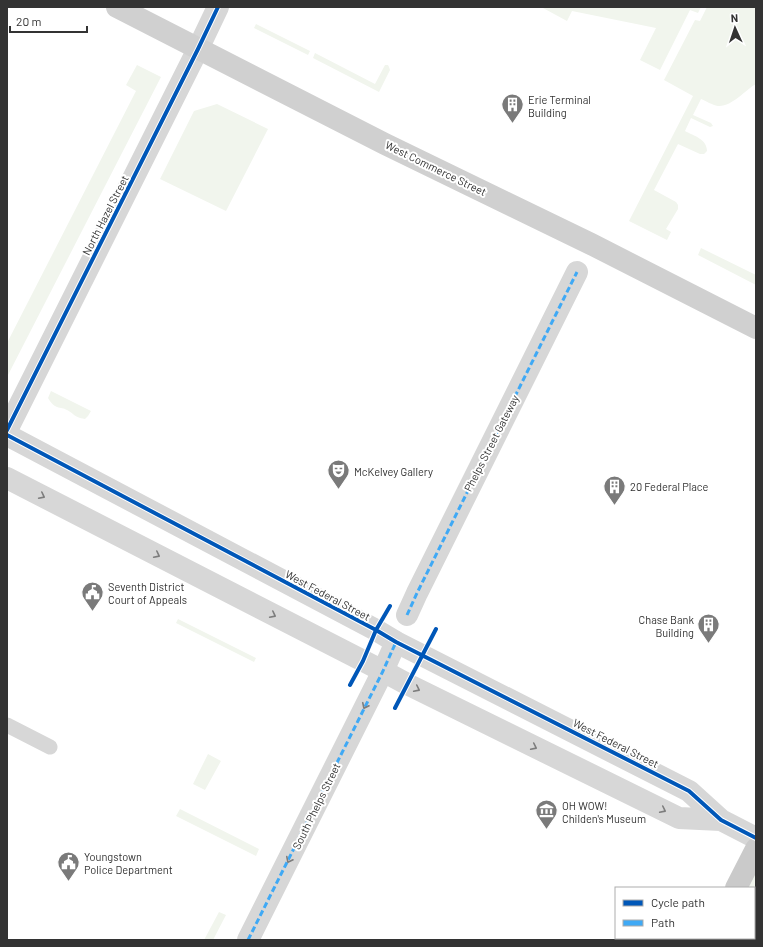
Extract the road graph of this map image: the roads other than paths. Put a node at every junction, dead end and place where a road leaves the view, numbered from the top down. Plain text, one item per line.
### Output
1 (116, 7) edge
2 (218, 7) edge
3 (198, 49) junction
4 (577, 272) dead end
5 (756, 328) edge
6 (7, 430) edge
7 (7, 435) edge
8 (7, 478) edge
9 (407, 615) dead end
10 (396, 642) junction
11 (383, 671) junction
12 (7, 725) edge
13 (50, 747) dead end
14 (721, 820) junction
15 (756, 838) edge
16 (756, 849) edge
17 (737, 887) edge
18 (248, 940) edge

1 - 3 main road, West Commerce Street
2 - 3 street, North Hazel Street
3 - 5 main road, West Commerce Street
3 - 6 street, North Hazel Street
4 - 9 street, Phelps Street Gateway
7 - 10 street, West Federal Street
8 -> 11 street
10 - 11 street, South Phelps Street
10 - 14 street, West Federal Street
11 -> 14 street
11 -> 18 street, South Phelps Street
12 - 13 lane
14 - 15 street
16 - 17 main road

